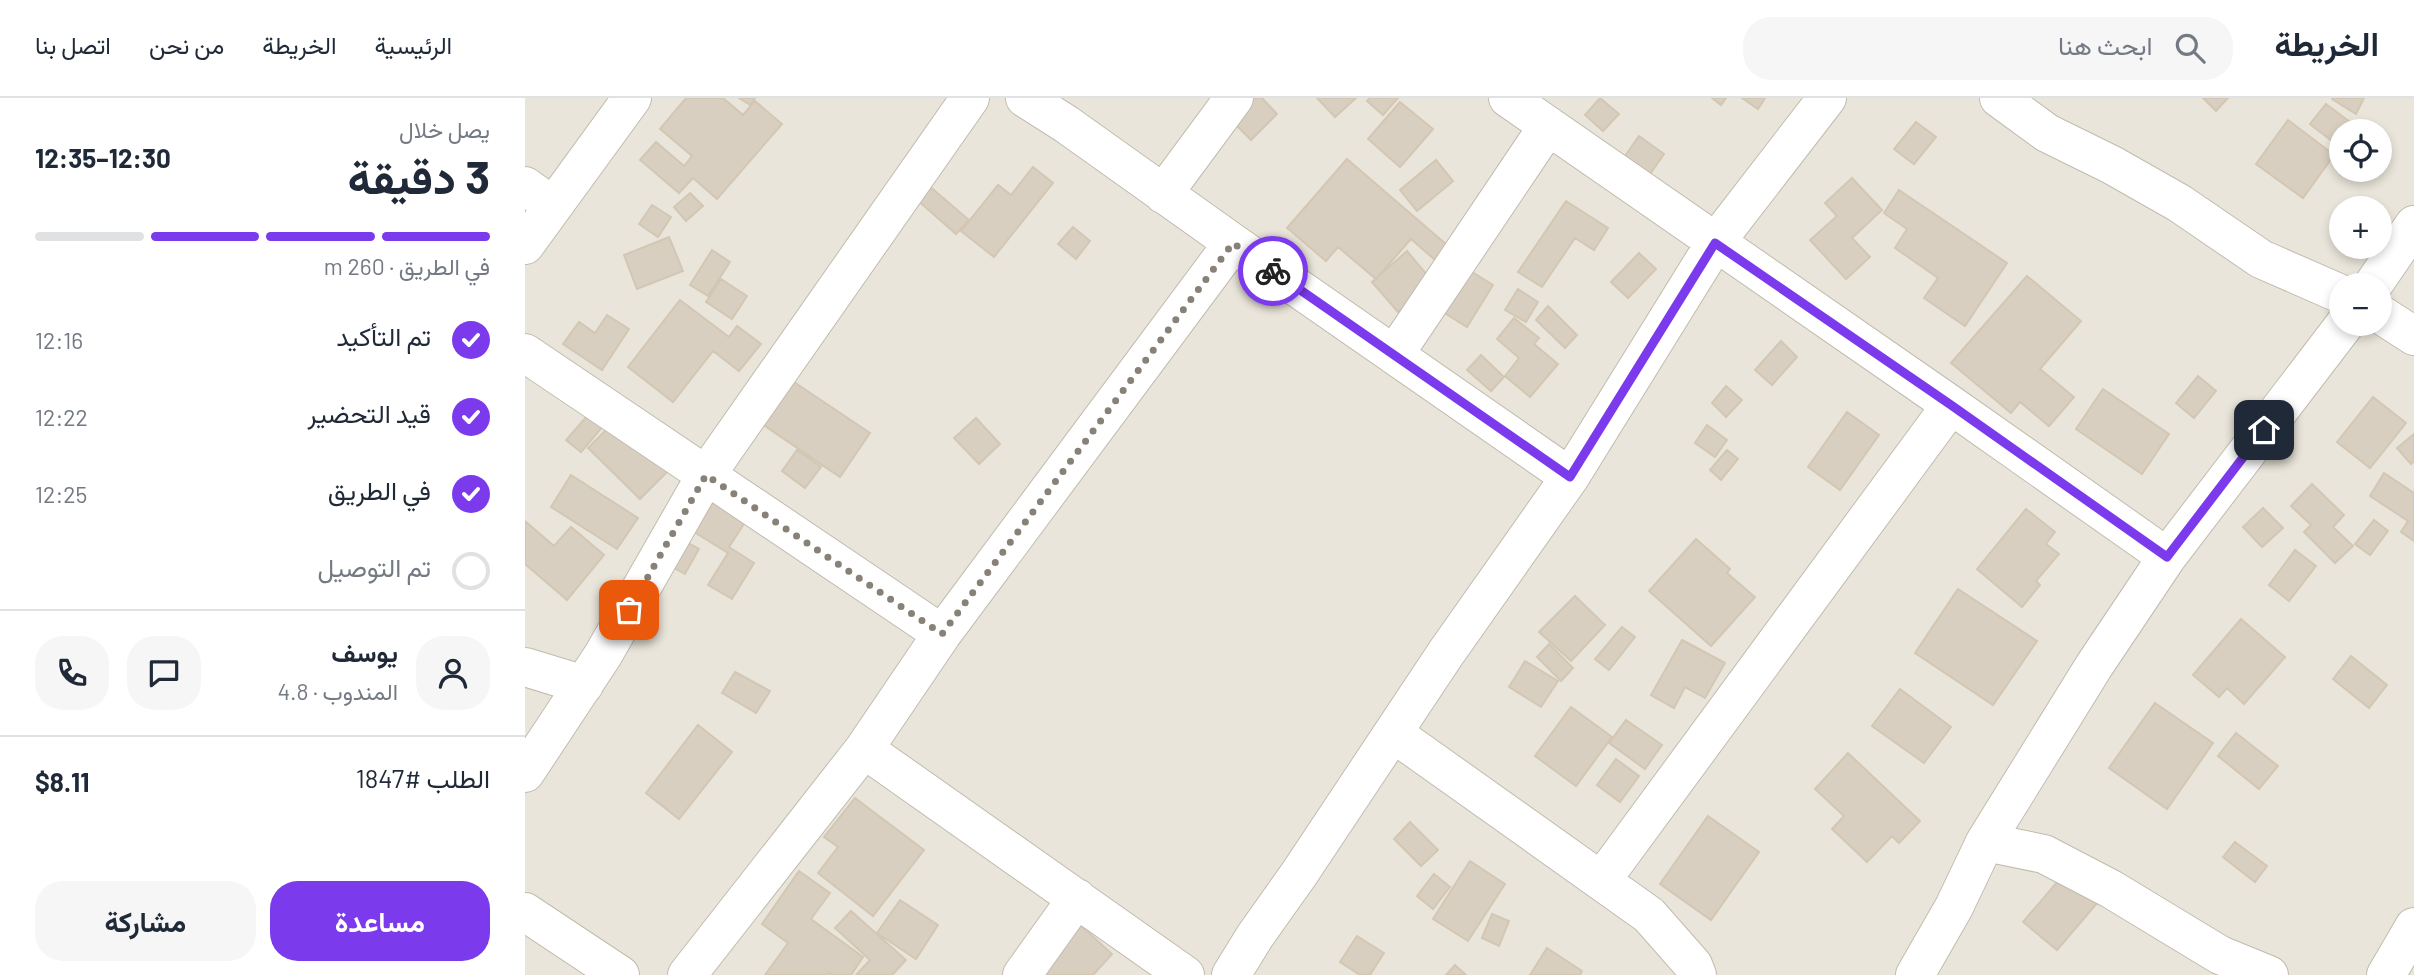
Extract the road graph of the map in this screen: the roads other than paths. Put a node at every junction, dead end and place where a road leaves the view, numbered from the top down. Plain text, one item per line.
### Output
1 (632, 98) edge
2 (970, 98) edge
3 (1025, 98) edge
4 (1234, 98) edge
5 (1508, 98) edge
6 (1827, 98) edge
7 (2000, 98) edge
8 (1548, 126) junction
9 (1163, 194) junction
10 (539, 196) edge
11 (2414, 225) edge
12 (1233, 243) junction
13 (1715, 243) junction
14 (525, 245) edge
15 (2381, 273) edge
16 (2329, 289) edge
17 (2392, 322) edge
18 (2336, 336) edge
19 (2414, 336) edge
20 (525, 353) edge
21 (1394, 355) junction
22 (1951, 405) junction
23 (706, 475) junction
24 (1570, 477) junction
25 (2167, 557) junction
26 (942, 634) junction
27 (525, 667) edge
28 (584, 685) junction
29 (1393, 733) junction
30 (864, 748) junction
31 (525, 773) edge
32 (1985, 842) junction
33 (1601, 881) junction
34 (1077, 898) junction
35 (525, 912) edge
36 (2414, 927) edge
37 (621, 975) edge
38 (687, 975) edge
39 (1022, 975) edge
40 (1185, 975) edge
41 (1231, 975) edge
42 (1697, 975) edge
43 (1916, 975) edge
44 (2269, 975) edge
45 (2386, 975) edge

1 - 10 street
2 - 23 street
3 - 9 street
4 - 9 street
5 - 8 street
6 - 13 street
7 - 16 street
8 - 13 street
8 - 21 street
9 - 12 street
10 - 14 street
11 - 15 street
12 - 21 street
12 - 26 street
13 - 22 street
13 - 24 street
17 - 19 street
18 - 25 street
20 - 23 street
21 - 24 street
22 - 25 street
22 - 33 street
23 - 26 street
23 - 28 street
24 - 29 street
25 - 32 street
26 - 30 street
27 - 28 street
28 - 31 street
29 - 33 street
29 - 41 street
30 - 34 street
30 - 38 street
32 - 43 street
32 - 44 street
33 - 42 street
34 - 39 street
34 - 40 street
35 - 37 street
36 - 45 street

